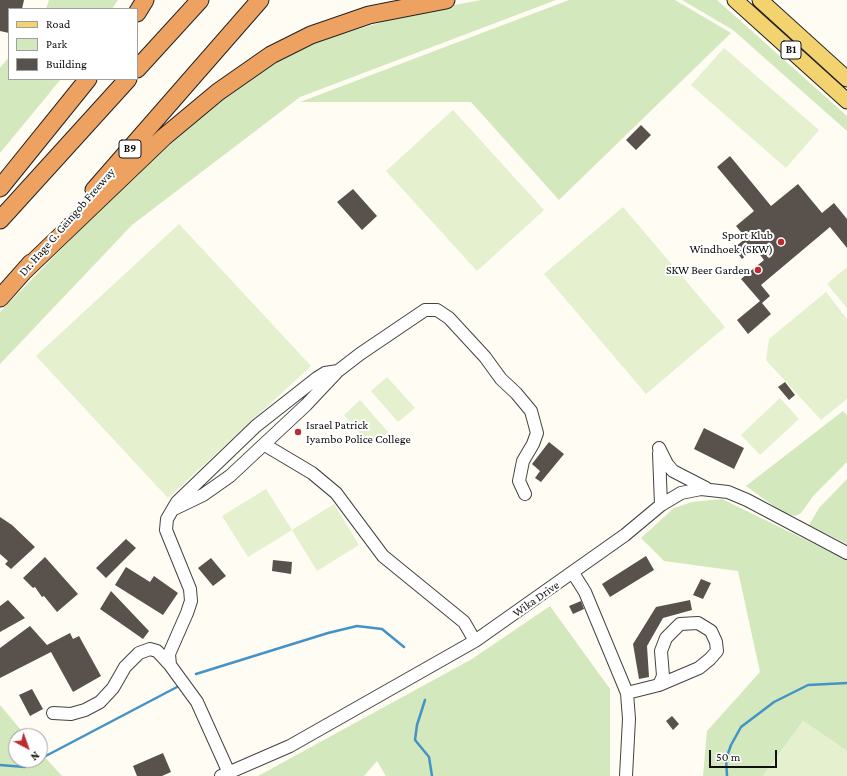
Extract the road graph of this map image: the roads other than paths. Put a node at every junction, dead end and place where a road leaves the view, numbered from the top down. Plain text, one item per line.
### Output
1 (144, 0) edge
2 (200, 0) edge
3 (260, 0) edge
4 (446, 0) edge
5 (735, 0) edge
6 (760, 0) edge
7 (138, 11) edge
8 (138, 68) edge
9 (847, 79) edge
10 (87, 80) edge
11 (127, 80) edge
12 (847, 101) edge
13 (0, 188) edge
14 (0, 220) edge
15 (23, 272) junction
16 (0, 298) edge
17 (338, 371) junction
18 (265, 445) junction
19 (710, 490) junction
20 (525, 494) dead end
21 (662, 505) junction
22 (174, 509) junction
23 (847, 553) edge
24 (573, 573) junction
25 (475, 641) junction
26 (170, 665) junction
27 (659, 685) junction
28 (627, 693) junction
29 (53, 713) dead end
30 (225, 774) edge
31 (626, 776) edge

1 - 7 highway
2 - 8 highway
3 - 15 highway, Dr. Hage G. Geingob Freeway / B9
4 - 15 highway
5 - 12 main road, B1
6 - 9 main road, B1
10 - 13 highway
11 - 14 highway
15 - 16 highway, Dr. Hage G. Geingob Freeway / B9
17 - 18 street
17 - 20 street
17 - 22 street
18 - 22 street
18 - 25 street
19 - 21 street, Wika Drive
19 - 21 street
19 - 23 street, Wika Drive
21 - 24 street, Wika Drive
22 - 26 street
24 - 25 street, Wika Drive
24 - 28 street
25 - 30 street, Wika Drive
26 - 29 street
26 - 30 street
27 - 27 street
27 - 28 street
28 - 31 street

